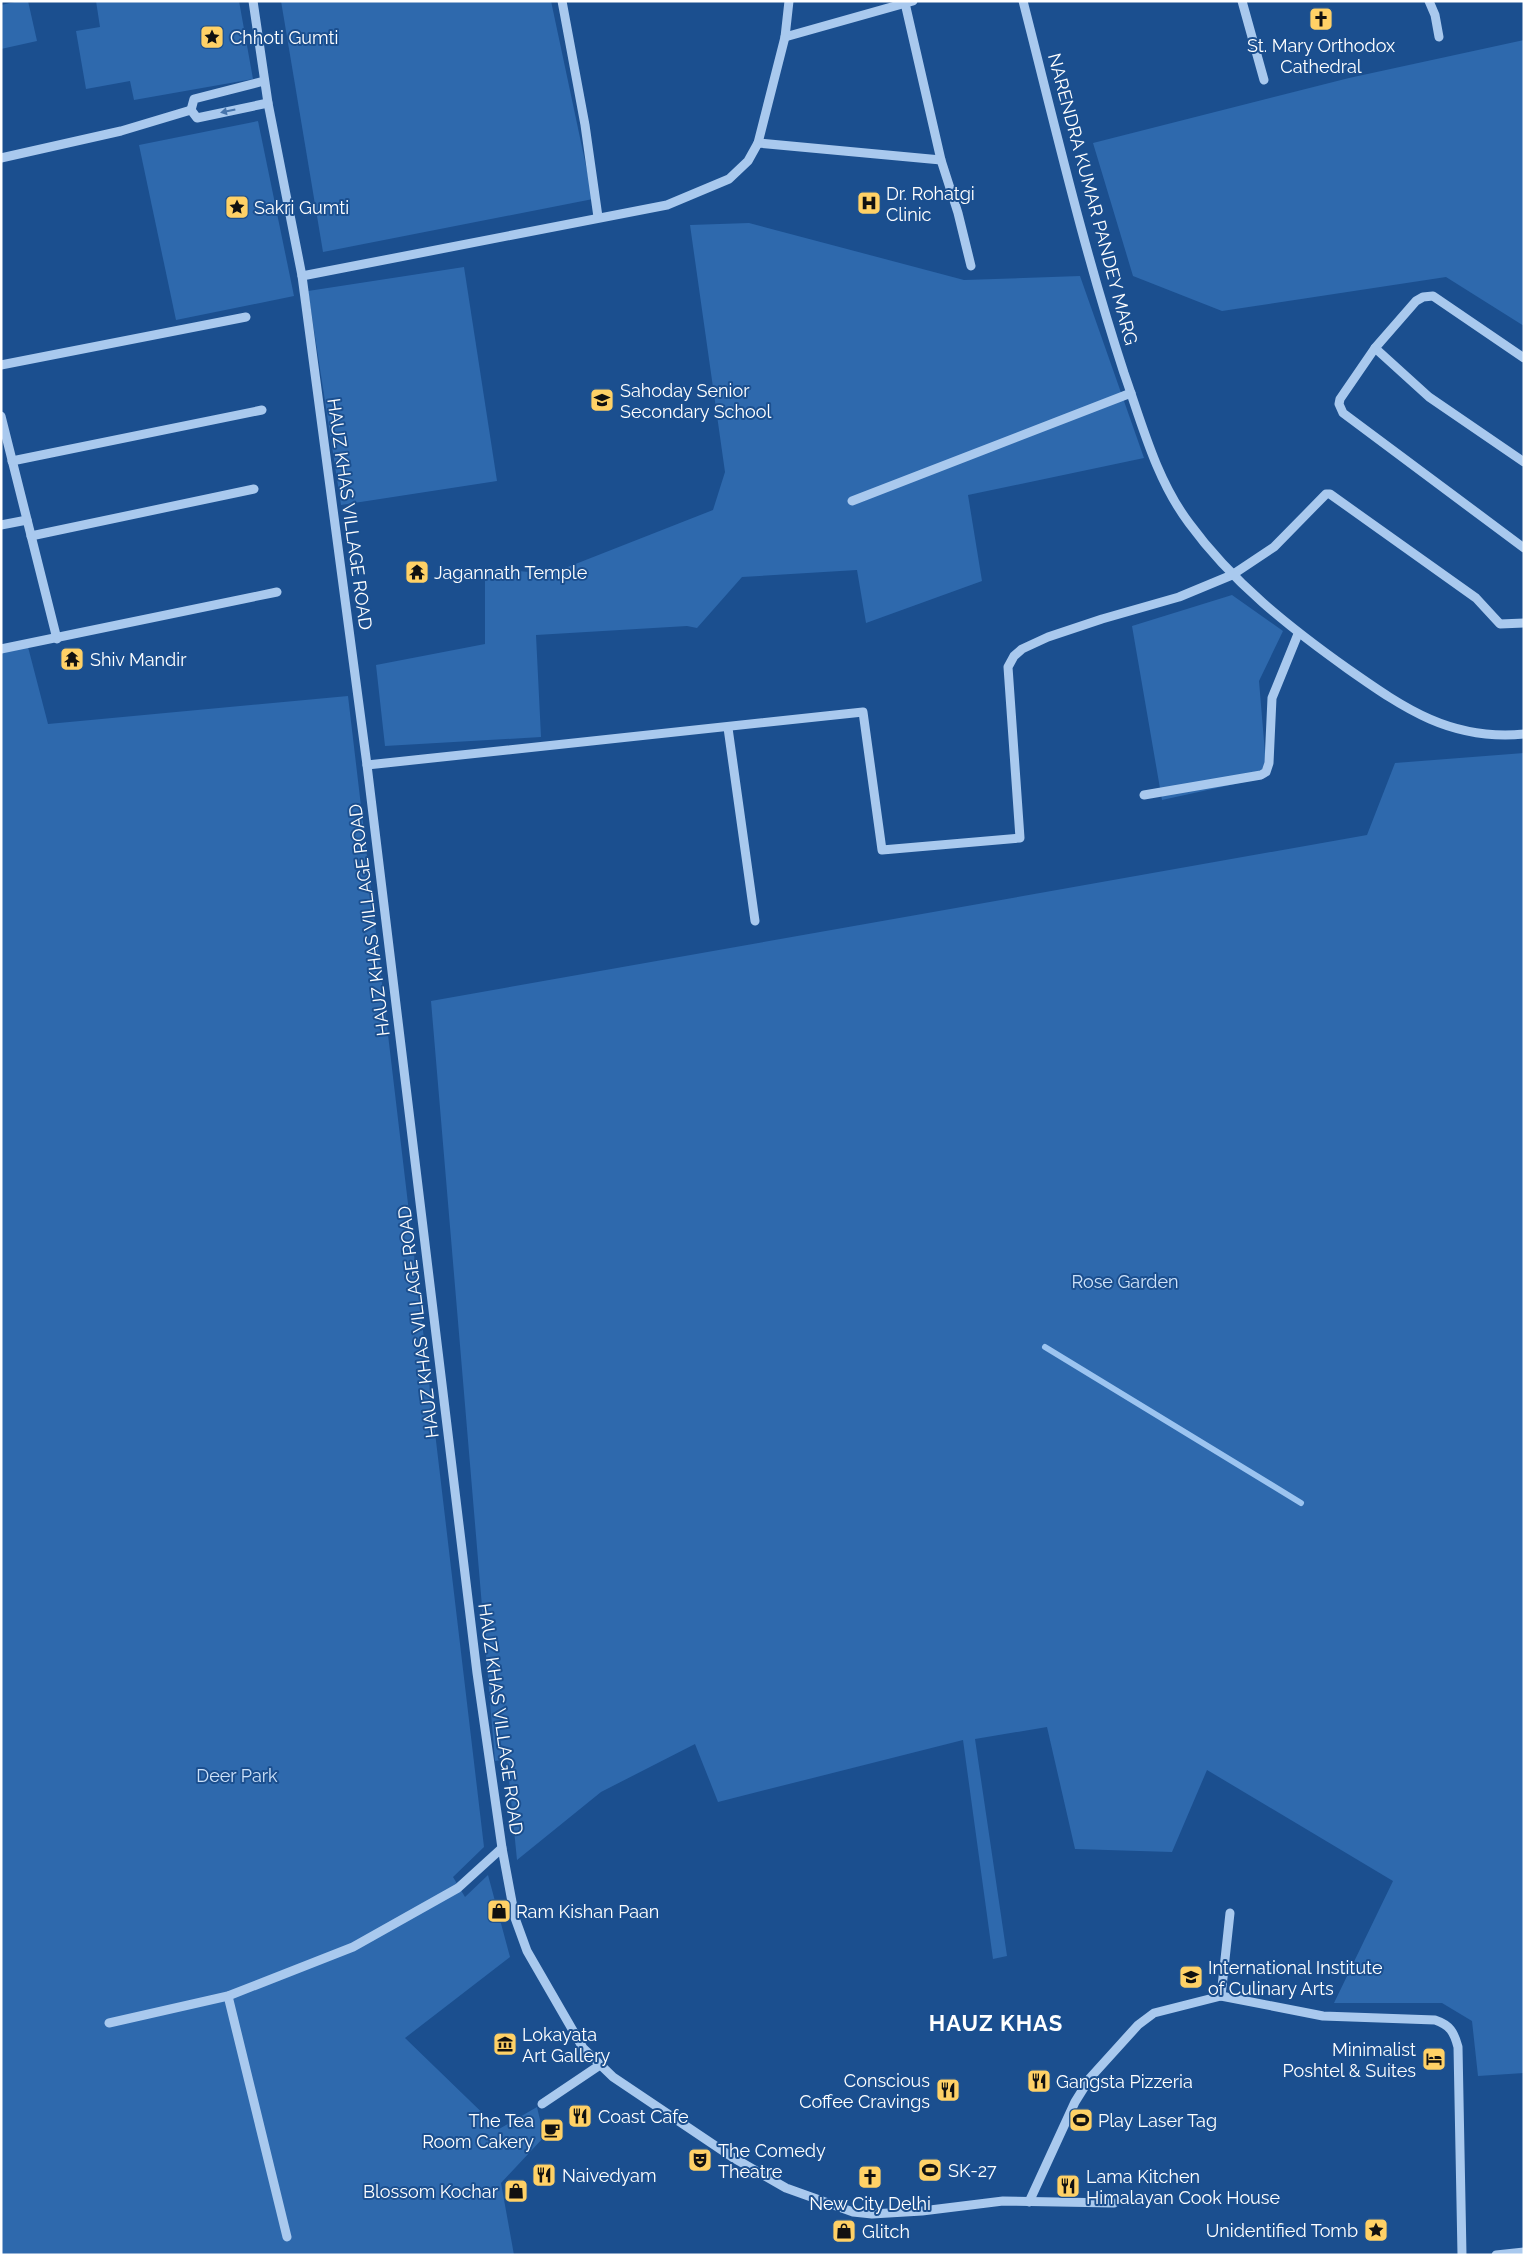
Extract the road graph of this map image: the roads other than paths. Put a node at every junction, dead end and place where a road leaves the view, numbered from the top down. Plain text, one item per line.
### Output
1 (253, 1) edge
2 (562, 1) edge
3 (789, 1) edge
4 (1023, 1) edge
5 (1242, 1) edge
6 (1429, 1) edge
7 (909, 2) edge
8 (785, 37) junction
9 (1439, 37) dead end
10 (1264, 80) dead end
11 (264, 81) junction
12 (268, 103) junction
13 (191, 110) junction
14 (758, 143) junction
15 (1, 158) edge
16 (941, 160) junction
17 (598, 217) junction
18 (971, 266) dead end
19 (302, 276) junction
20 (246, 317) dead end
21 (1374, 348) junction
22 (1524, 358) edge
23 (1, 365) edge
24 (1131, 393) junction
25 (262, 410) dead end
26 (1, 416) edge
27 (12, 461) junction
28 (1524, 462) edge
29 (254, 489) dead end
30 (852, 501) dead end
31 (27, 520) junction
32 (1, 525) edge
33 (31, 536) junction
34 (1524, 548) edge
35 (1232, 575) junction
36 (277, 592) dead end
37 (1524, 623) edge
38 (1298, 634) junction
39 (57, 639) junction
40 (1, 649) edge
41 (728, 728) junction
42 (1524, 734) edge
43 (366, 765) junction
44 (1144, 795) dead end
45 (755, 921) dead end
46 (502, 1848) junction
47 (1230, 1912) dead end
48 (228, 1996) junction
49 (1220, 1996) junction
50 (109, 2024) dead end
51 (600, 2065) junction
52 (542, 2104) dead end
53 (1029, 2202) junction
54 (1114, 2203) dead end
55 (287, 2237) dead end
56 (1524, 2252) edge
57 (1462, 2255) edge
58 (1496, 2255) edge

1 - 11 street, HAUZ KHAS VILLAGE ROAD
2 - 17 street
3 - 8 street
4 - 24 street, NARENDRA KUMAR PANDEY MARG
5 - 10 street
6 - 9 street
7 - 8 street
7 - 16 street
8 - 14 street
11 - 12 street, HAUZ KHAS VILLAGE ROAD
11 - 13 street
12 -> 13 street
12 - 19 street, HAUZ KHAS VILLAGE ROAD
13 - 15 street
14 - 16 street
14 - 17 street
16 - 18 street
17 - 19 street
19 - 43 street, HAUZ KHAS VILLAGE ROAD
20 - 23 street
21 - 22 street
21 - 28 street
21 - 34 street
24 - 30 street
24 - 35 street, NARENDRA KUMAR PANDEY MARG
25 - 27 street
26 - 27 street
27 - 31 street
29 - 33 street
31 - 32 street
31 - 33 street
33 - 39 street
35 - 37 street
35 - 38 street, NARENDRA KUMAR PANDEY MARG
35 - 41 street
36 - 39 street
38 - 42 street, NARENDRA KUMAR PANDEY MARG
38 - 44 street
39 - 40 street
41 - 43 street
41 - 45 street
43 - 46 street, HAUZ KHAS VILLAGE ROAD
46 - 48 street
46 - 51 street, HAUZ KHAS VILLAGE ROAD
47 - 49 street
48 - 50 street
48 - 55 street
49 - 53 street
49 - 57 street
51 - 52 street
51 - 53 street, HAUZ KHAS VILLAGE ROAD
53 - 54 street, HAUZ KHAS VILLAGE ROAD
56 - 58 street

